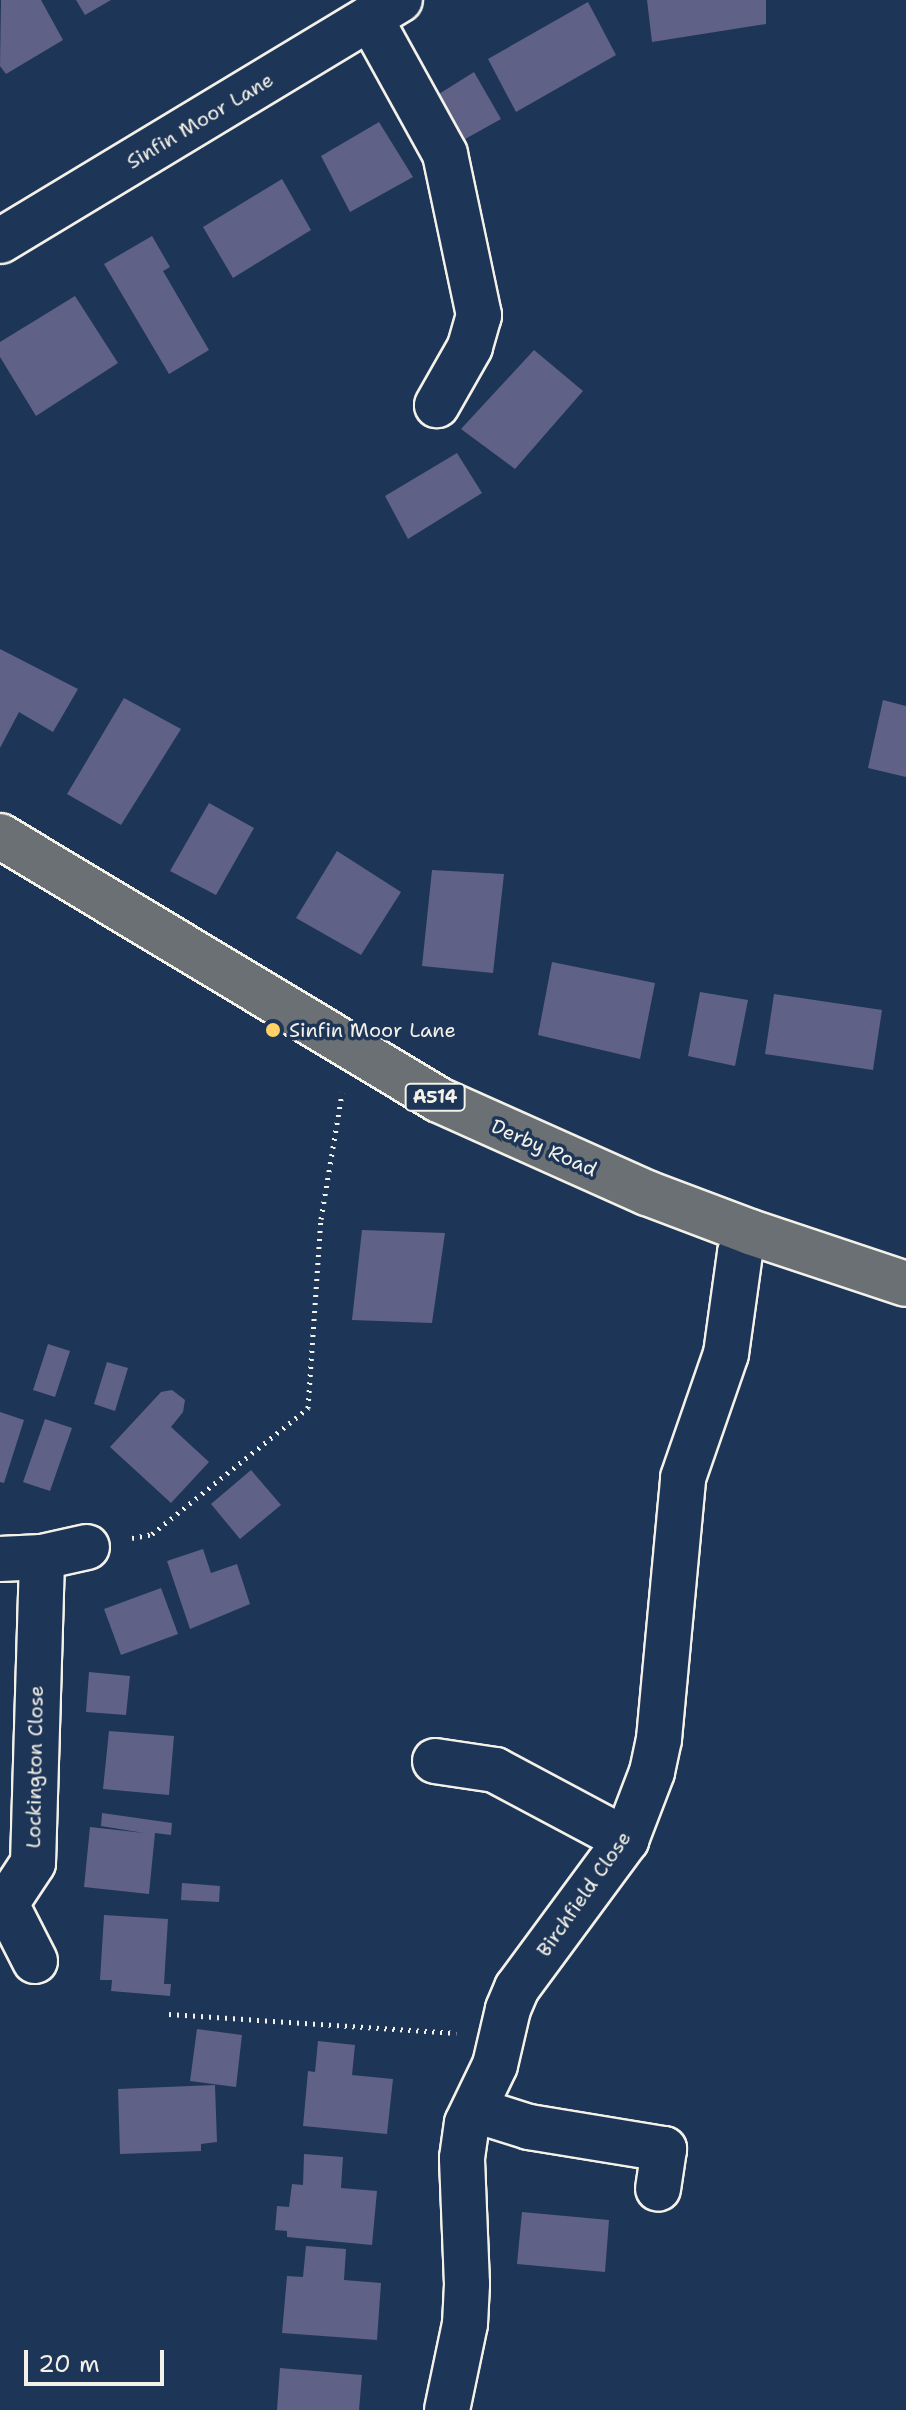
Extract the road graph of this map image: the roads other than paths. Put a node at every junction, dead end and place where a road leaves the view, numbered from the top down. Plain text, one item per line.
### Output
1 (385, 9) edge
2 (0, 241) edge
3 (437, 405) dead end
4 (0, 836) edge
5 (750, 1232) junction
6 (906, 1284) edge
7 (87, 1547) road end
8 (21, 1558) edge
9 (435, 1761) dead end
10 (626, 1840) junction
11 (35, 1961) dead end
12 (475, 2110) junction
13 (658, 2189) dead end
14 (447, 2410) edge

1 - 2 street, Sinfin Moor Lane
1 - 3 street
4 - 5 main road, Derby Road / A514
5 - 6 main road, Derby Road / A514
5 - 10 street, Birchfield Close
7 - 8 street, Lockington Close
8 - 11 street, Lockington Close
9 - 10 street
10 - 12 street, Birchfield Close
12 - 13 street
12 - 14 street, Birchfield Close

